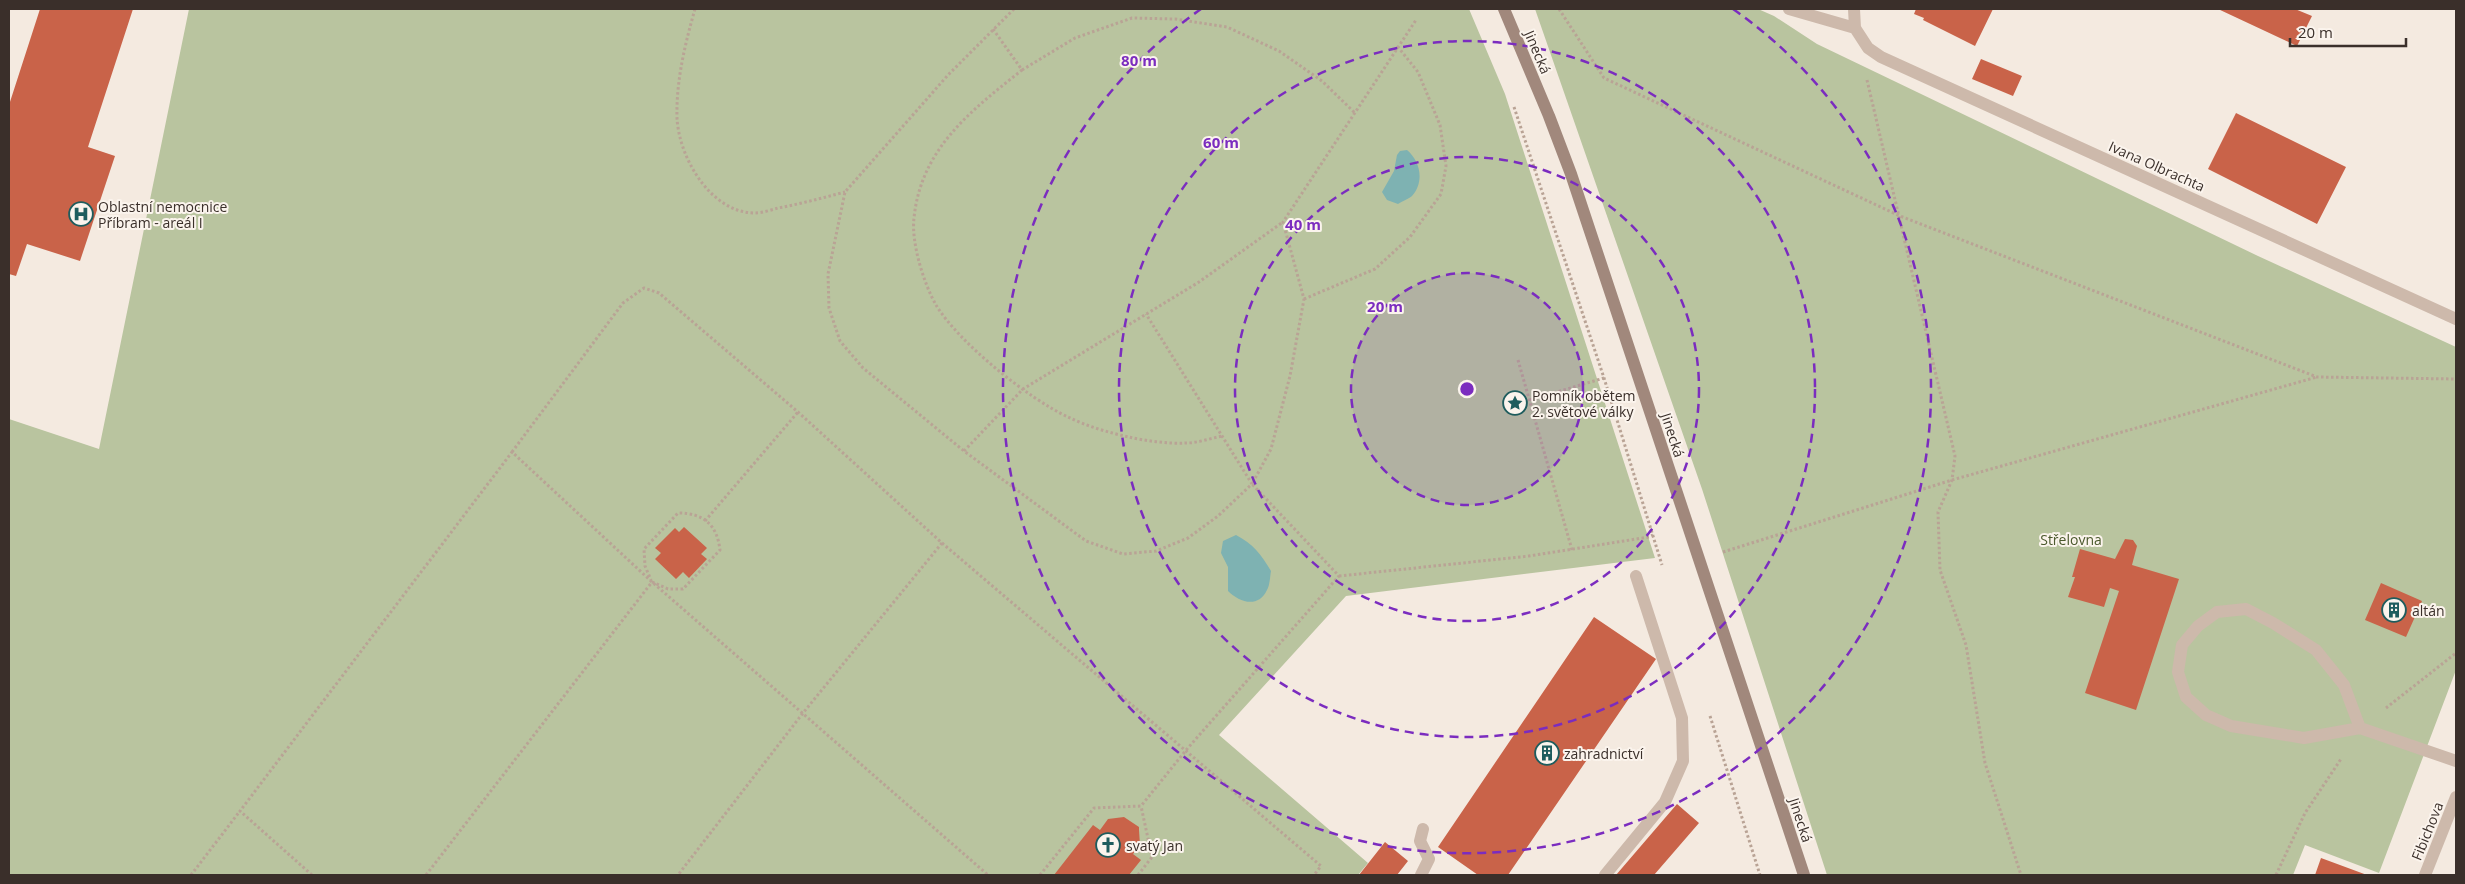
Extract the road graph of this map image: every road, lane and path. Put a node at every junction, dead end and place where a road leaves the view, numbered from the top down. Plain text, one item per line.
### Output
1 (695, 9) edge
2 (1014, 9) edge
3 (1504, 9) edge
4 (1559, 9) edge
5 (1789, 9) edge
6 (1854, 9) edge
7 (1416, 20) dead end
8 (1855, 28) junction
9 (993, 30) junction
10 (1398, 47) junction
11 (1022, 70) junction
12 (1866, 75) dead end
13 (1513, 105) dead end
14 (1355, 113) junction
15 (845, 192) junction
16 (1900, 216) junction
17 (1282, 222) junction
18 (1304, 299) junction
19 (1146, 314) junction
20 (2456, 319) edge
21 (1518, 360) dead end
22 (2317, 377) junction
23 (1604, 378) junction
24 (2456, 379) edge
25 (1024, 389) junction
26 (1530, 400) junction
27 (798, 412) junction
28 (1223, 436) junction
29 (964, 451) junction
30 (512, 452) junction
31 (1952, 480) junction
32 (1252, 484) junction
33 (706, 521) junction
34 (1653, 535) junction
35 (942, 542) junction
36 (1572, 550) junction
37 (1699, 560) junction
38 (1664, 569) dead end
39 (1339, 576) junction
40 (1636, 576) dead end
41 (652, 582) junction
42 (2456, 653) edge
43 (803, 713) junction
44 (1709, 713) dead end
45 (2360, 728) junction
46 (1187, 749) junction
47 (2456, 761) edge
48 (2456, 797) edge
49 (1140, 806) junction
50 (240, 811) junction
51 (1423, 829) dead end
52 (190, 875) edge
53 (312, 875) edge
54 (426, 875) edge
55 (678, 875) edge
56 (988, 875) edge
57 (1040, 875) edge
58 (1138, 875) edge
59 (1314, 875) edge
60 (1420, 875) edge
61 (1605, 875) edge
62 (1760, 875) edge
63 (1804, 875) edge
64 (2022, 875) edge
65 (2276, 875) edge
66 (2425, 875) edge

1 - 15 path
2 - 9 path
3 - 37 street, Jinecká
4 - 16 path
5 - 8 street
6 - 8 street
7 - 10 path
8 - 20 street, Ivana Olbrachta
9 - 11 path
9 - 15 path
10 - 14 path
10 - 18 path
11 - 14 path
11 - 25 path
12 - 16 path
13 - 23 path
14 - 17 path
15 - 29 path
16 - 22 path
16 - 31 path
17 - 18 path
17 - 19 path
18 - 32 path
19 - 25 path
19 - 28 path
21 - 26 path
22 - 24 path
22 - 31 path
23 - 26 path
23 - 34 path
25 - 28 path
25 - 29 path
26 - 36 path
27 - 30 path
27 - 33 path
27 - 35 path
28 - 32 path
29 - 32 path
30 - 41 path
30 - 50 path
31 - 37 path
31 - 64 path
32 - 39 path
33 - 41 path
33 - 41 path
34 - 36 path
34 - 38 path
35 - 43 path
35 - 46 path
36 - 39 path
37 - 63 street, Jinecká
39 - 46 path
40 - 61 street
41 - 43 path
41 - 54 path
42 - 45 path
43 - 55 path
43 - 56 path
44 - 62 path
45 - 45 street
45 - 47 street
45 - 65 path
46 - 49 path
46 - 59 path
48 - 66 street, Fibichova
49 - 57 path
49 - 58 path
50 - 52 path
50 - 53 path
51 - 60 street

